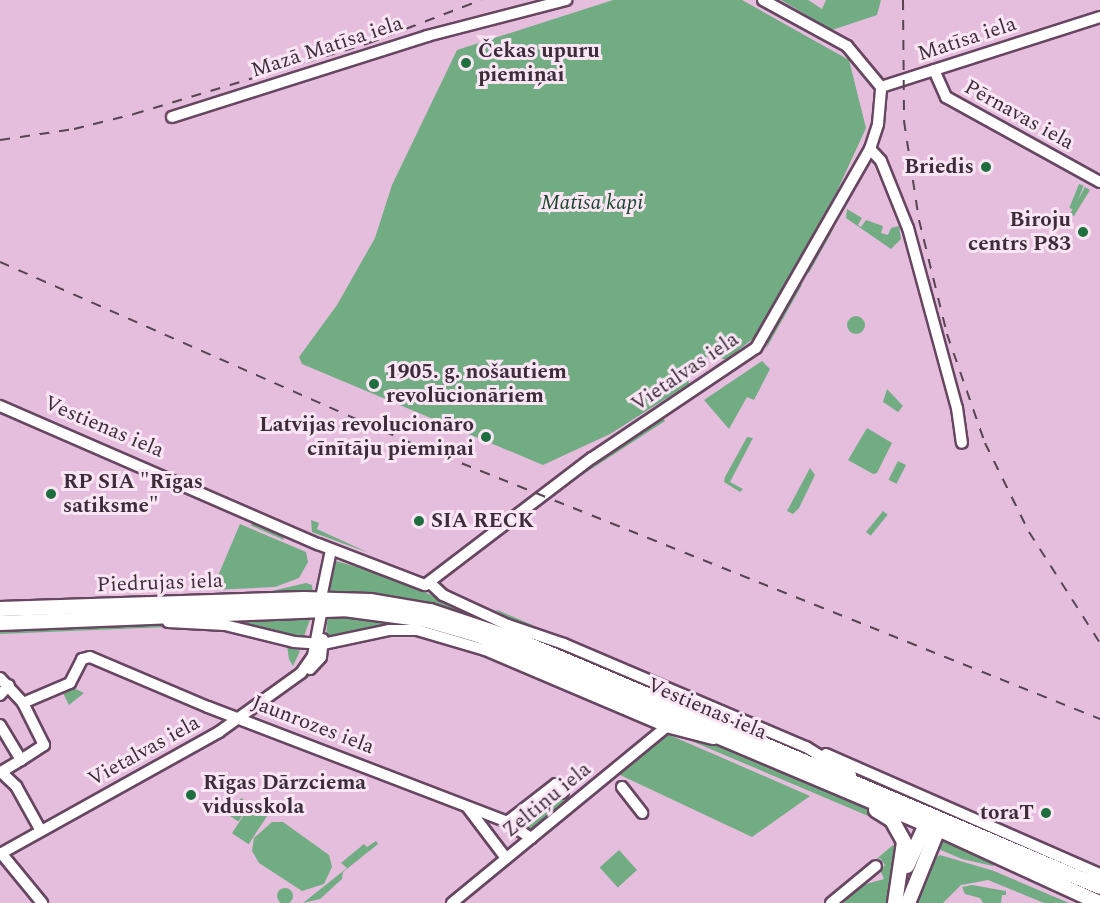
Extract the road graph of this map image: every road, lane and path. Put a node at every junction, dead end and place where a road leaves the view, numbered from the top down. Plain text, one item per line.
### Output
1 (566, 0) edge
2 (763, 0) edge
3 (1100, 17) edge
4 (934, 70) junction
5 (881, 87) junction
6 (171, 117) dead end
7 (870, 148) junction
8 (1100, 182) edge
9 (0, 406) edge
10 (962, 443) dead end
11 (331, 549) junction
12 (430, 583) junction
13 (322, 601) junction
14 (0, 609) edge
15 (105, 618) junction
16 (0, 623) edge
17 (319, 644) junction
18 (0, 678) edge
19 (614, 681) junction
20 (652, 682) junction
21 (9, 685) junction
22 (0, 695) edge
23 (23, 703) junction
24 (239, 717) junction
25 (0, 725) edge
26 (666, 727) junction
27 (739, 746) junction
28 (806, 747) junction
29 (21, 760) junction
30 (1, 771) edge
31 (622, 787) dead end
32 (860, 792) junction
33 (563, 793) dead end
34 (468, 807) junction
35 (642, 813) dead end
36 (507, 822) junction
37 (937, 823) junction
38 (42, 831) junction
39 (531, 838) junction
40 (1, 853) edge
41 (506, 858) junction
42 (876, 866) dead end
43 (1100, 874) edge
44 (900, 879) junction
45 (1066, 886) junction
46 (1100, 887) edge
47 (42, 903) edge
48 (452, 903) edge
49 (831, 903) edge
50 (895, 903) edge
51 (908, 903) edge
52 (1087, 903) edge
53 (1100, 903) edge

1 - 6 street, Mazā Matīsa iela
2 - 5 street
3 - 4 street, Matīsa iela
4 - 5 street, Matīsa iela
4 - 8 street, Pērnavas iela
5 - 7 street, Vietalvas iela
7 - 10 street
7 - 12 street, Vietalvas iela
9 - 11 street, Vestienas iela
11 - 12 street, Vestienas iela
11 - 13 street
12 - 20 street, Vestienas iela
13 - 14 main road, Piedrujas iela
13 - 15 main road, Piedrujas iela
13 - 19 main road, Vestienas iela
13 - 27 main road, Vestienas iela
15 - 16 main road, Piedrujas iela
15 - 17 street
17 - 24 street, Vietalvas iela
17 - 26 street
18 - 21 street
19 - 20 street, Vestienas iela
19 - 32 main road, Vestienas iela
20 - 28 street, Vestienas iela
21 - 22 street
21 - 23 street
23 - 24 street, Jaunrozes iela
23 - 29 street
24 - 34 street, Jaunrozes iela
24 - 38 street, Vietalvas iela
25 - 29 street
26 - 27 street
26 - 39 street, Zeltiņu iela
27 - 32 main road, Vestienas iela
28 - 32 street, Vestienas iela
28 - 43 street, Vestienas iela
29 - 30 street
30 - 38 street
31 - 35 street
32 - 37 main road, Vestienas iela
32 - 44 main road
33 - 36 street
34 - 36 street, Jaunrozes iela
34 - 41 street
36 - 39 street, Jaunrozes iela
37 - 44 main road
37 - 45 main road, Vestienas iela
37 - 46 main road, Vestienas iela
37 - 51 main road
38 - 40 street, Vietalvas iela
39 - 41 street, Zeltiņu iela
40 - 47 street
41 - 48 street, Zeltiņu iela
42 - 49 street
44 - 50 main road
45 - 52 street, Vestienas iela
45 - 53 main road, Vestienas iela

